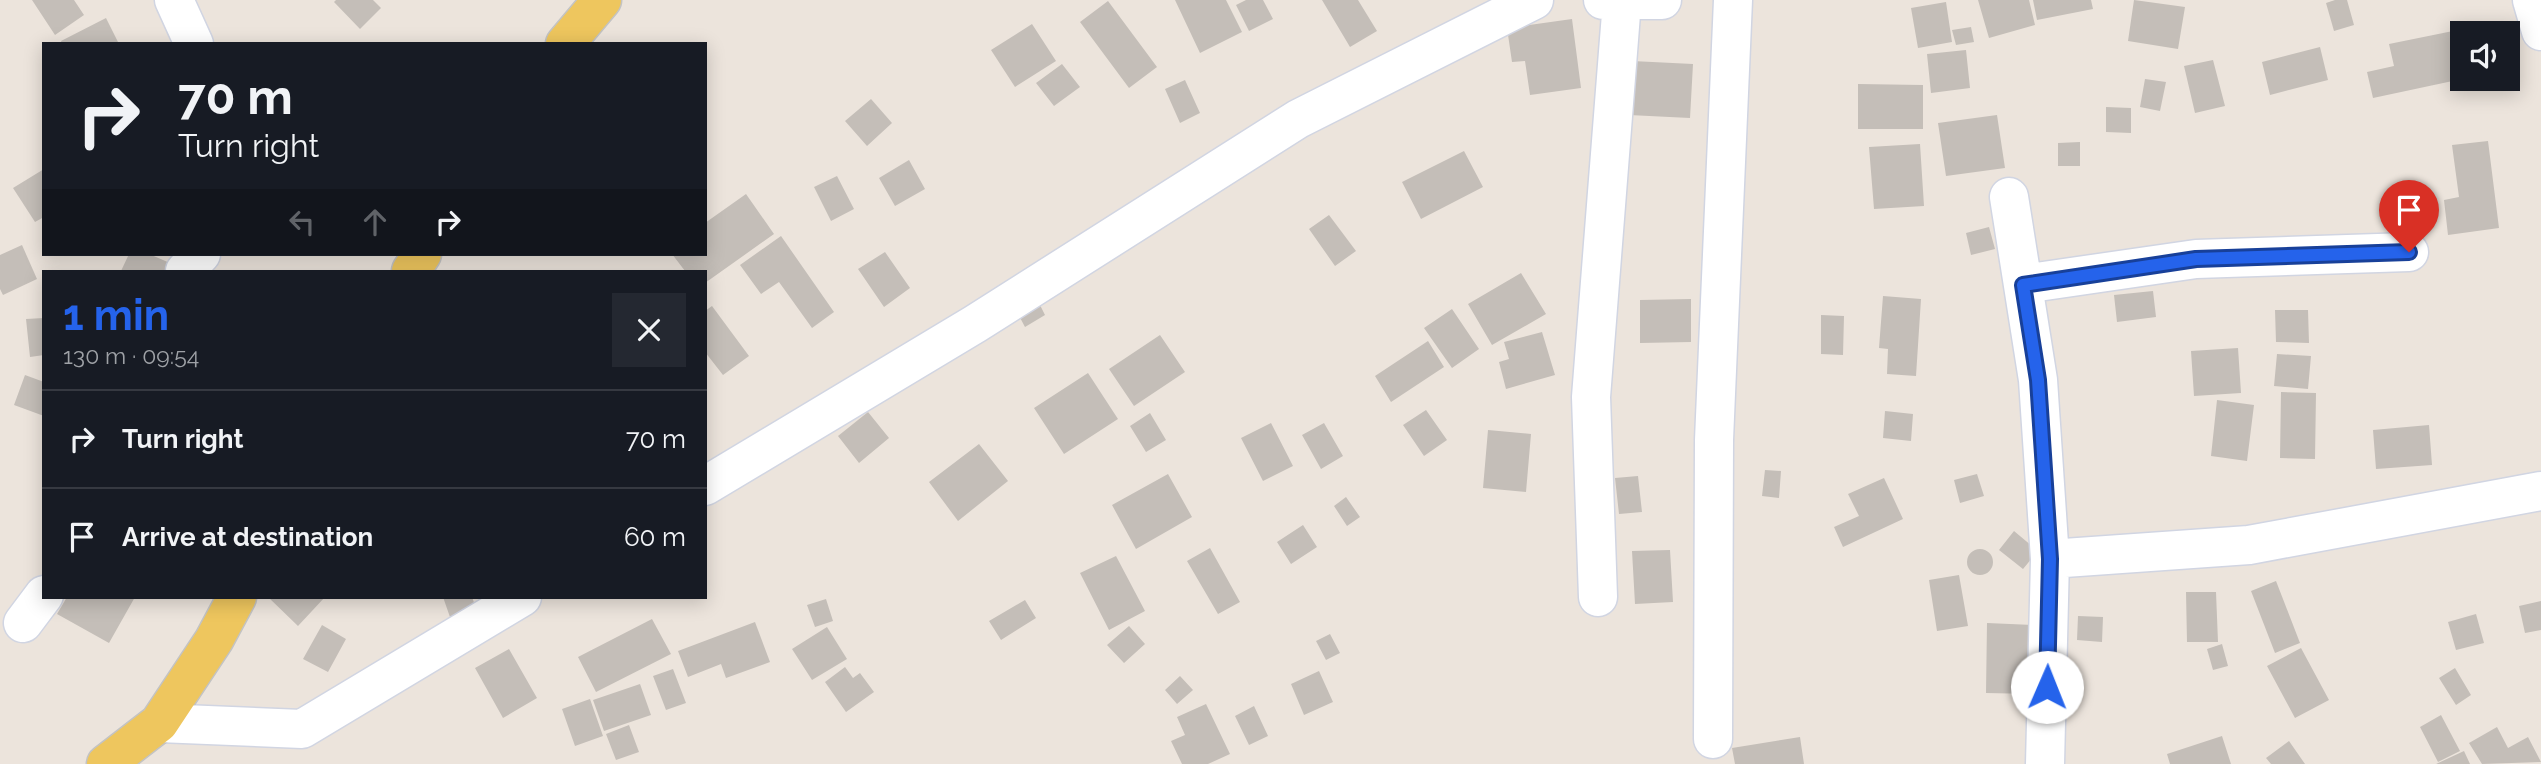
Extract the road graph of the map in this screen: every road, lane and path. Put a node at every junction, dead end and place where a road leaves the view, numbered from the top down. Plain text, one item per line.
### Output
1 (174, 0) edge
2 (602, 0) edge
3 (1534, 0) edge
4 (1603, 0) edge
5 (1662, 0) edge
6 (1733, 0) edge
7 (2532, 0) edge
8 (1622, 1) edge
9 (2541, 31) edge
10 (193, 42) edge
11 (567, 42) edge
12 (2009, 197) dead end
13 (2409, 252) dead end
14 (199, 256) edge
15 (186, 270) edge
16 (2023, 285) junction
17 (707, 485) edge
18 (2541, 491) edge
19 (2050, 559) junction
20 (1598, 597) dead end
21 (236, 599) edge
22 (519, 599) edge
23 (159, 723) junction
24 (1713, 739) dead end
25 (106, 764) edge
26 (2045, 764) edge

1 - 10 street
2 - 11 main road
3 - 17 street
4 - 8 street
5 - 8 street
6 - 24 street
7 - 9 street
8 - 20 street
12 - 16 street
13 - 16 street
14 - 15 street
16 - 19 street
18 - 19 street
19 - 26 street
21 - 23 main road
22 - 23 street
23 - 25 main road

